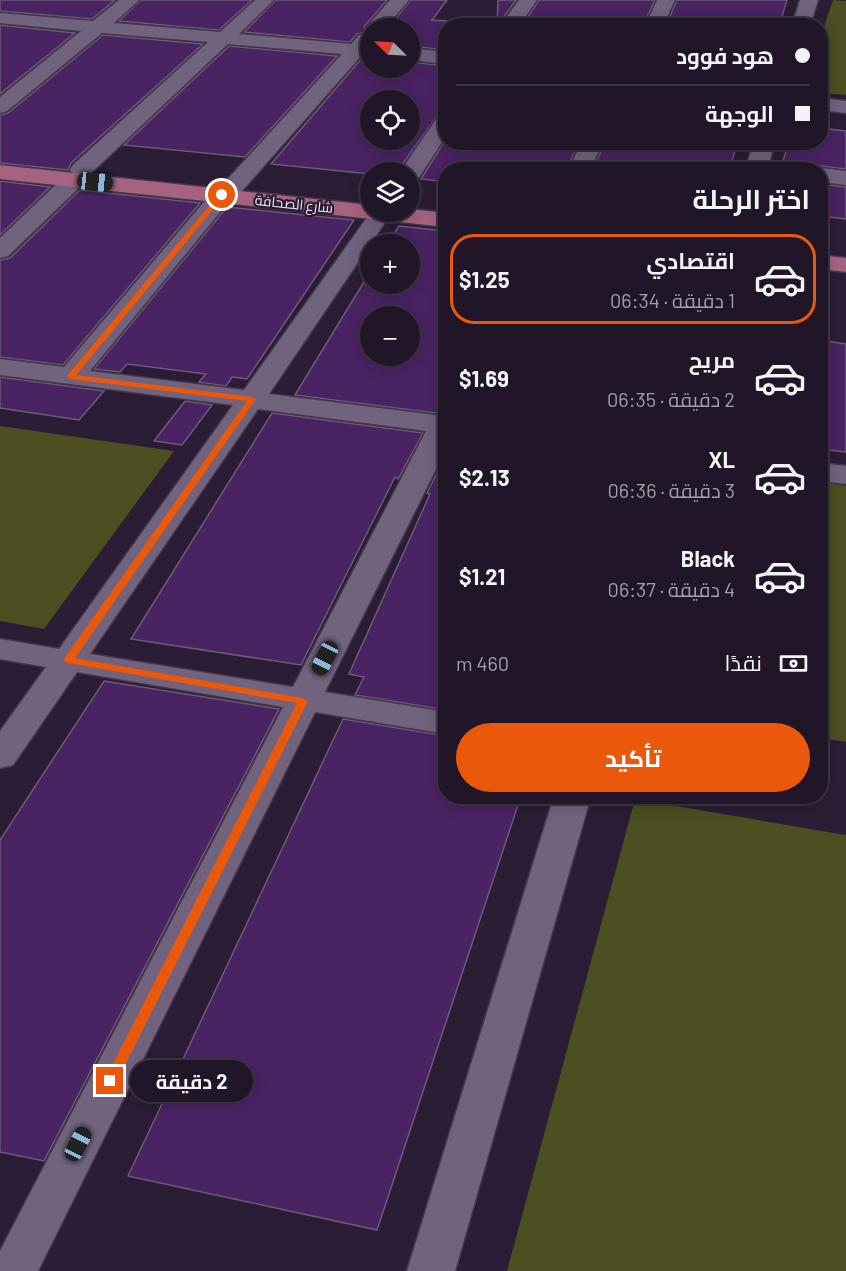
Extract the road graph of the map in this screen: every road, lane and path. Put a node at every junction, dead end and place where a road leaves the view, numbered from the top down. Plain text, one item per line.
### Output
1 (130, 0) edge
2 (265, 0) edge
3 (400, 0) edge
4 (528, 0) edge
5 (666, 0) edge
6 (809, 0) edge
7 (0, 18) edge
8 (384, 18) edge
9 (515, 18) edge
10 (658, 18) edge
11 (803, 18) edge
12 (99, 26) junction
13 (225, 38) junction
14 (360, 50) edge
15 (360, 54) edge
16 (420, 55) edge
17 (438, 57) edge
18 (828, 105) edge
19 (0, 107) edge
20 (846, 107) edge
21 (438, 131) edge
22 (0, 161) edge
23 (418, 162) edge
24 (0, 172) edge
25 (77, 175) junction
26 (828, 176) edge
27 (846, 178) edge
28 (227, 191) junction
29 (360, 204) edge
30 (420, 209) edge
31 (438, 210) edge
32 (420, 214) edge
33 (438, 218) edge
34 (376, 222) edge
35 (0, 252) edge
36 (828, 252) edge
37 (846, 254) edge
38 (828, 263) edge
39 (846, 265) edge
40 (0, 367) edge
41 (70, 376) junction
42 (252, 399) junction
43 (438, 422) edge
44 (438, 437) edge
45 (828, 473) edge
46 (846, 475) edge
47 (0, 649) edge
48 (68, 660) junction
49 (303, 701) junction
50 (438, 722) edge
51 (0, 757) edge
52 (571, 804) edge
53 (14, 1271) edge
54 (431, 1271) edge

1 - 12 street
2 - 13 street
3 - 8 street
4 - 9 street
5 - 10 street
6 - 11 street
7 - 12 street
12 - 13 street
12 - 19 street
13 - 14 street
13 - 25 street
15 - 28 street
16 - 17 street
18 - 20 street
21 - 23 street
22 - 25 main road, شارع الصحافة
24 - 25 main road, شارع الصحافة
25 - 28 main road, شارع الصحافة
25 - 35 street
26 - 27 street
28 - 29 main road, شارع الصحافة
28 - 41 street
30 - 31 main road, شارع الصحافة
32 - 33 main road, شارع الصحافة
34 - 42 street
36 - 37 main road
38 - 39 main road
40 - 41 street
41 - 42 street
42 - 43 street
42 - 48 street
44 - 49 street
45 - 46 street
47 - 48 street
48 - 49 street
48 - 51 street
49 - 50 street
49 - 53 street
52 - 54 street

